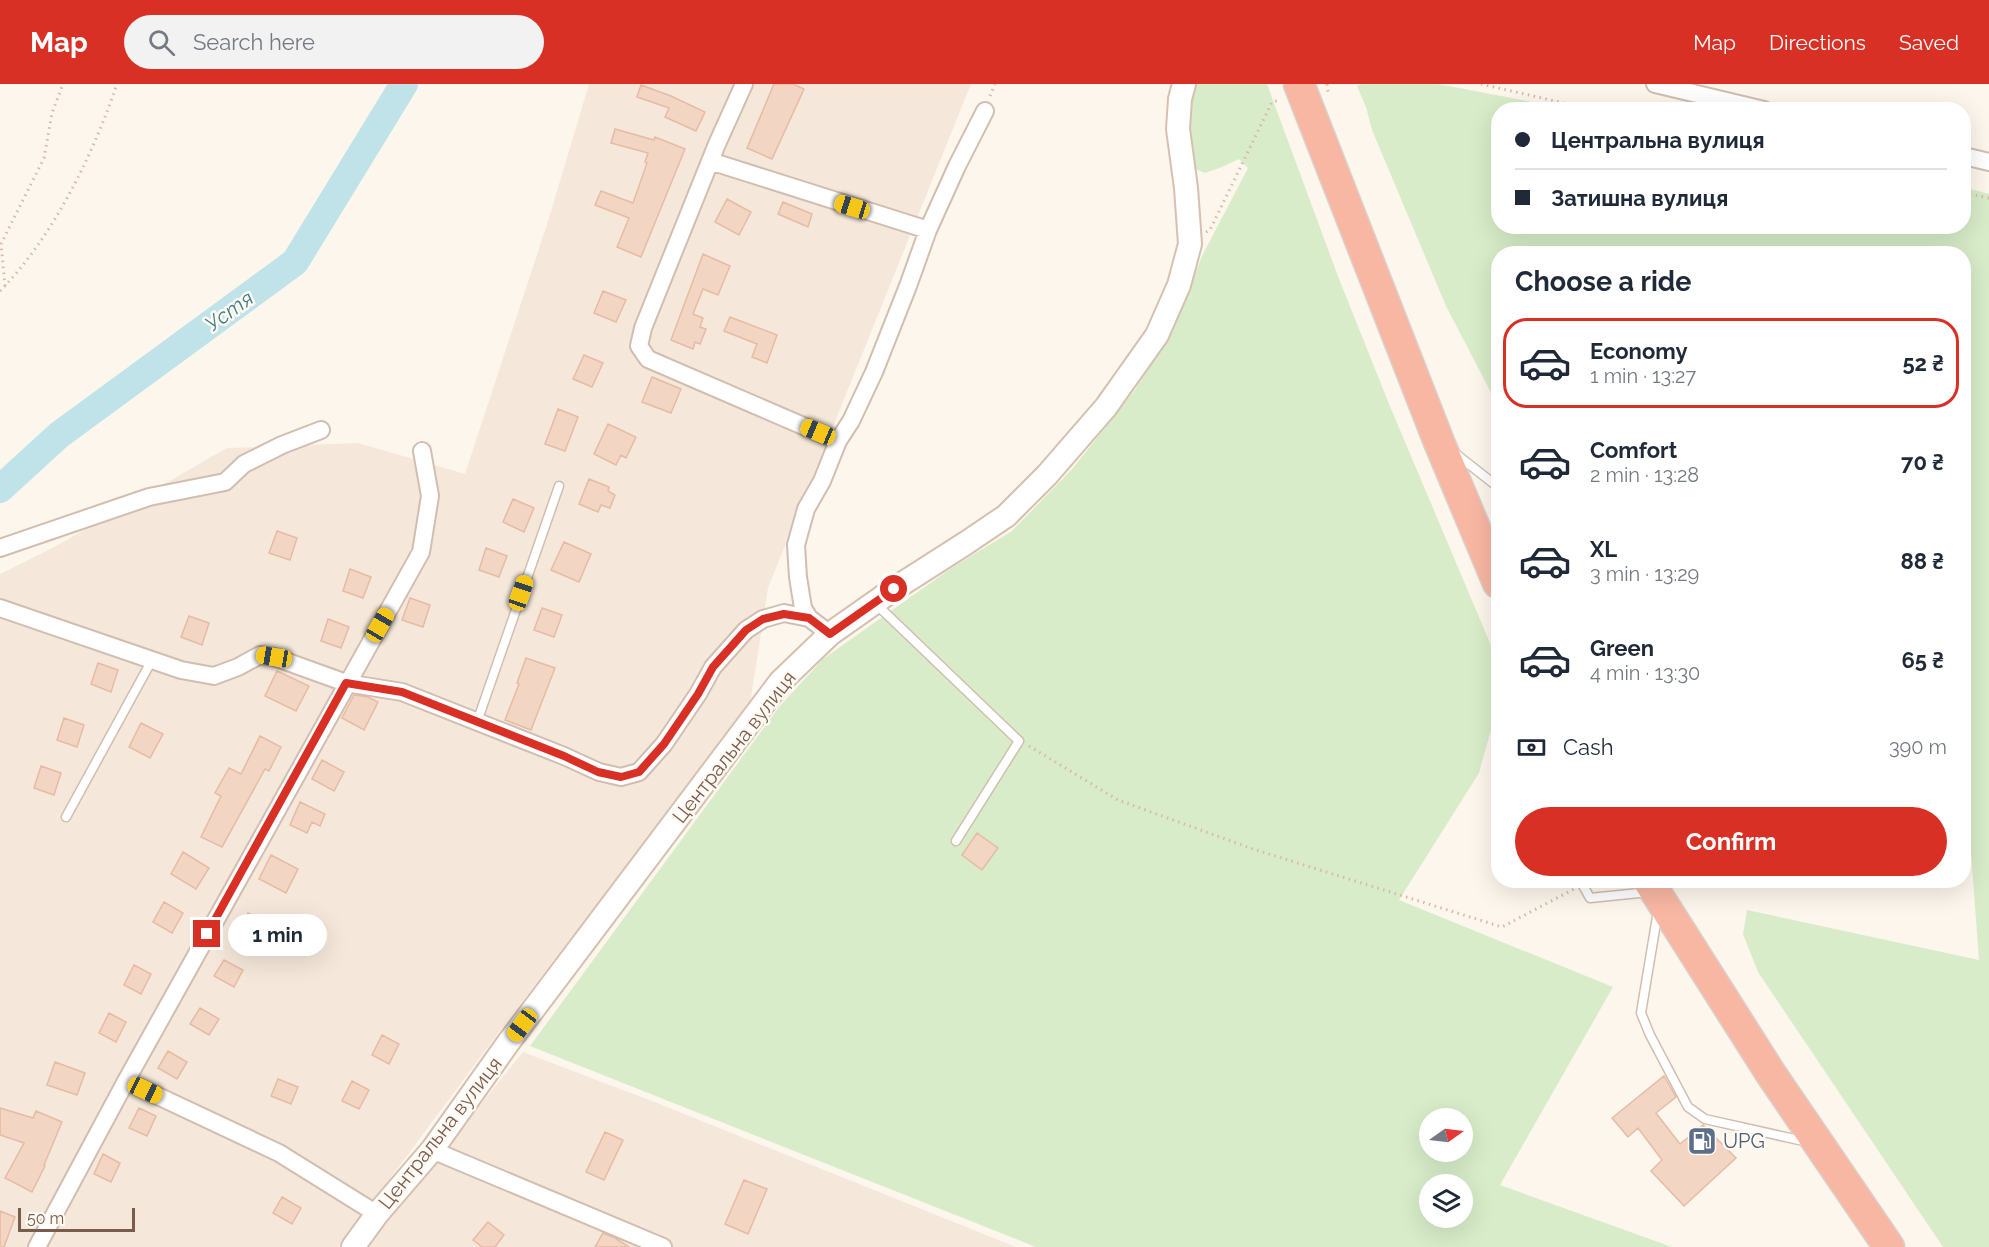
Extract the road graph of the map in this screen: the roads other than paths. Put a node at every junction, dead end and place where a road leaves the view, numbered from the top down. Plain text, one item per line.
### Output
1 (744, 84) edge
2 (1184, 84) edge
3 (1655, 84) edge
4 (1291, 94) edge
5 (1730, 102) edge
6 (985, 111) dead end
7 (1971, 158) edge
8 (710, 162) junction
9 (1989, 162) edge
10 (928, 230) junction
11 (321, 429) dead end
12 (838, 441) junction
13 (1439, 442) junction
14 (422, 451) dead end
15 (1491, 482) edge
16 (559, 486) dead end
17 (0, 548) edge
18 (1491, 566) edge
19 (876, 603) junction
20 (0, 608) edge
21 (809, 618) junction
22 (830, 634) junction
23 (152, 660) junction
24 (346, 683) junction
25 (477, 722) junction
26 (66, 817) dead end
27 (956, 840) dead end
28 (1584, 888) edge
29 (1654, 891) edge
30 (126, 1081) junction
31 (1820, 1145) junction
32 (432, 1150) junction
33 (377, 1214) junction
34 (37, 1247) edge
35 (353, 1247) edge
36 (663, 1247) edge
37 (1889, 1247) edge

1 - 8 street
2 - 19 street, Центральна вулиця
3 - 5 street
4 - 13 highway
6 - 10 street
7 - 9 street
8 - 10 street
8 - 12 street
10 - 12 street
11 - 17 street
12 - 21 street
13 - 15 lane
13 - 18 highway
14 - 24 street
16 - 25 lane
19 - 22 street, Центральна вулиця
19 - 27 lane
20 - 23 street
21 - 22 street
21 - 25 street
22 - 32 street, Центральна вулиця
23 - 24 street
23 - 26 lane
24 - 25 street
24 - 30 street
28 - 29 lane
29 - 31 highway
29 - 31 lane
30 - 33 street
30 - 34 street
31 - 37 highway
32 - 33 street, Центральна вулиця
32 - 36 street
33 - 35 street, Центральна вулиця

